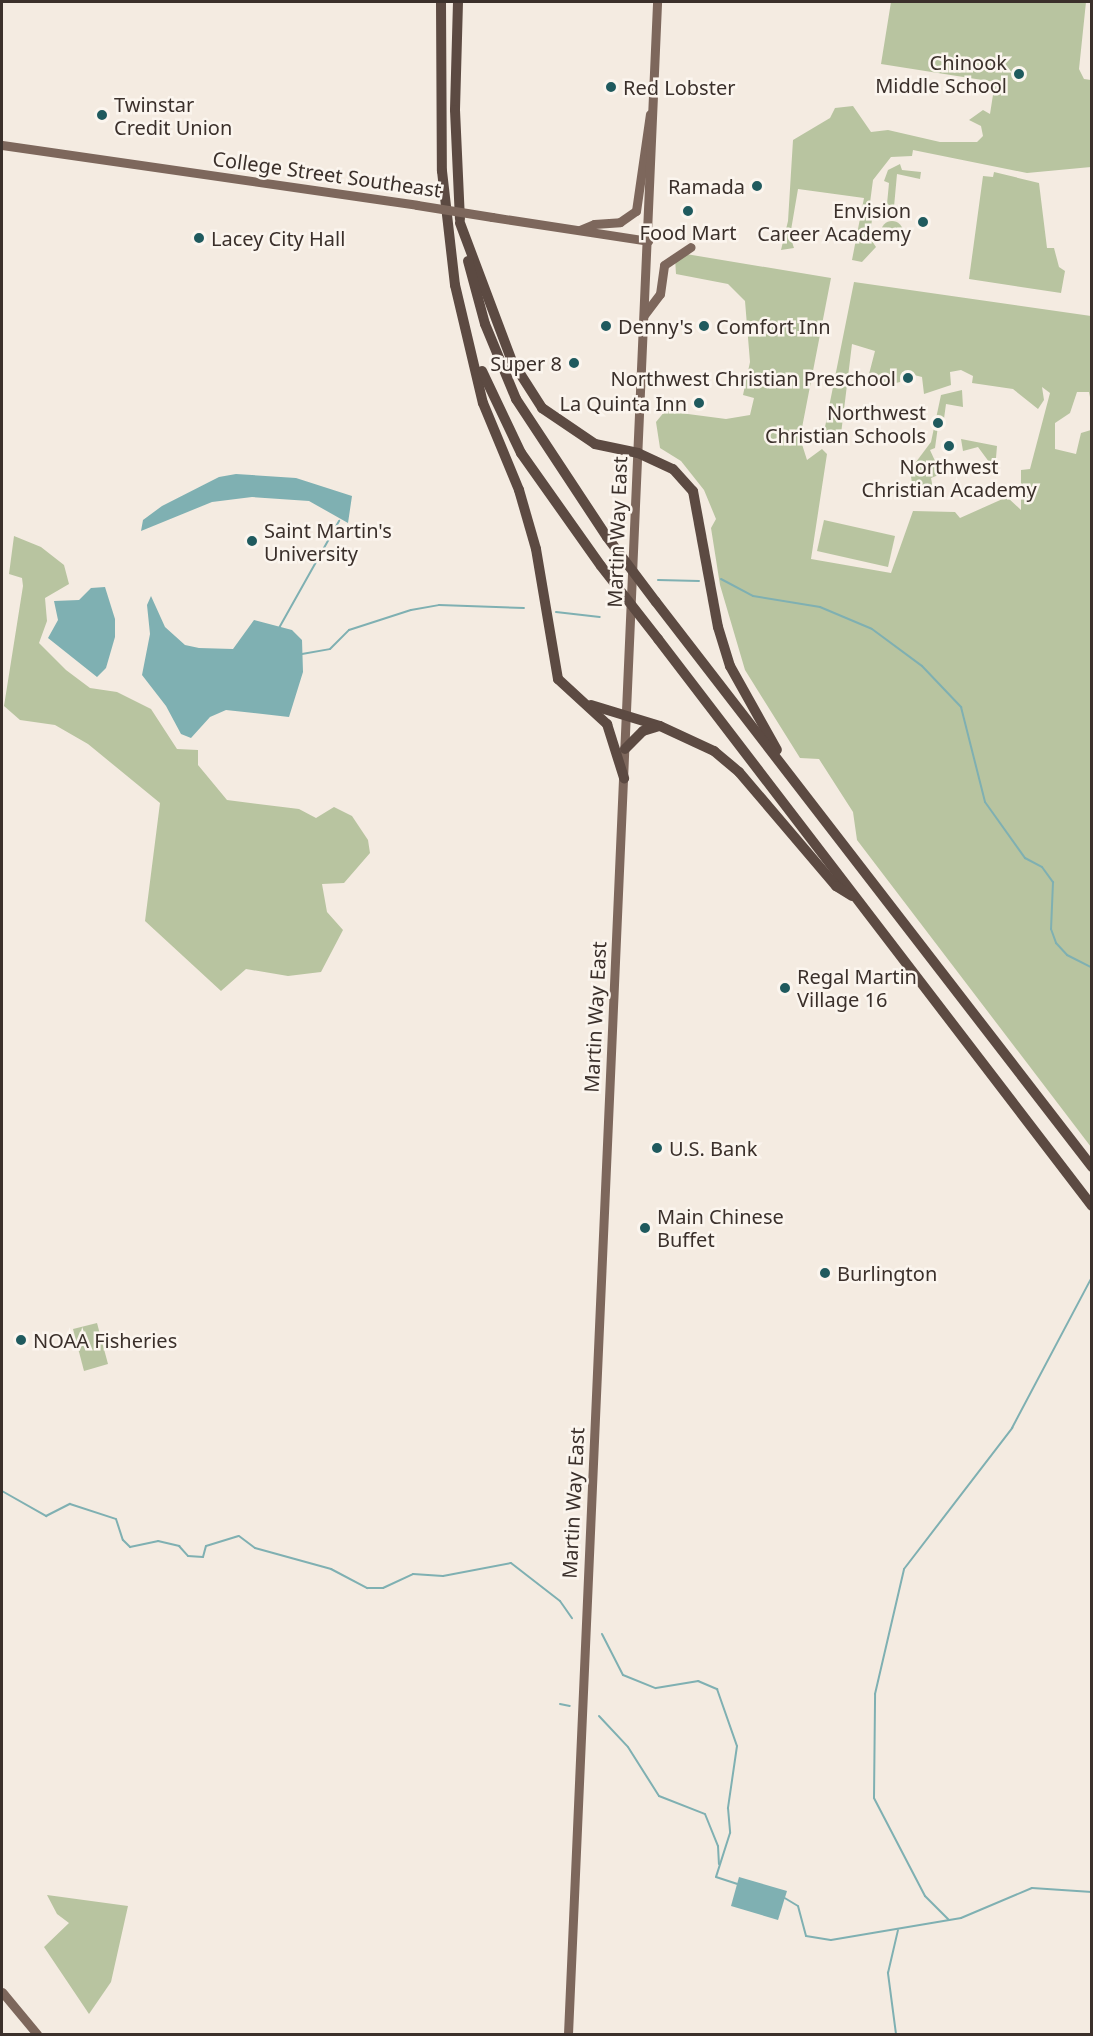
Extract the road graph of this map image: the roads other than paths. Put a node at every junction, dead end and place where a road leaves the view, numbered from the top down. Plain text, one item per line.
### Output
1 (441, 2) edge
2 (458, 2) edge
3 (657, 2) edge
4 (652, 106) junction
5 (2, 145) edge
6 (460, 223) junction
7 (580, 230) junction
8 (648, 241) junction
9 (691, 248) dead end
10 (644, 315) junction
11 (469, 340) junction
12 (638, 453) junction
13 (582, 703) junction
14 (627, 715) junction
15 (660, 726) junction
16 (625, 749) junction
17 (624, 778) junction
18 (795, 782) junction
19 (856, 898) junction
20 (1092, 1167) edge
21 (1092, 1206) edge
22 (2, 1992) edge
23 (37, 2034) edge
24 (568, 2034) edge

1 - 11 highway
2 - 6 highway
3 - 4 main road, Martin Way East
4 - 7 main road
4 - 8 main road, Martin Way East
5 - 7 main road, College Street Southeast, bridge
6 - 12 highway
6 - 18 highway, bridge
7 - 8 main road, College Street Southeast
8 - 10 main road, Martin Way East
9 - 10 main road
10 - 12 main road, Martin Way East
11 - 13 highway
11 - 19 highway, bridge
12 - 14 main road, Martin Way East
12 - 18 highway
13 - 14 highway
13 - 17 highway
14 - 15 highway
14 - 16 main road, Martin Way East
15 - 16 highway
15 - 19 highway
16 - 17 main road, Martin Way East
17 - 24 main road, Martin Way East
18 - 20 highway
19 - 21 highway
22 - 23 main road

